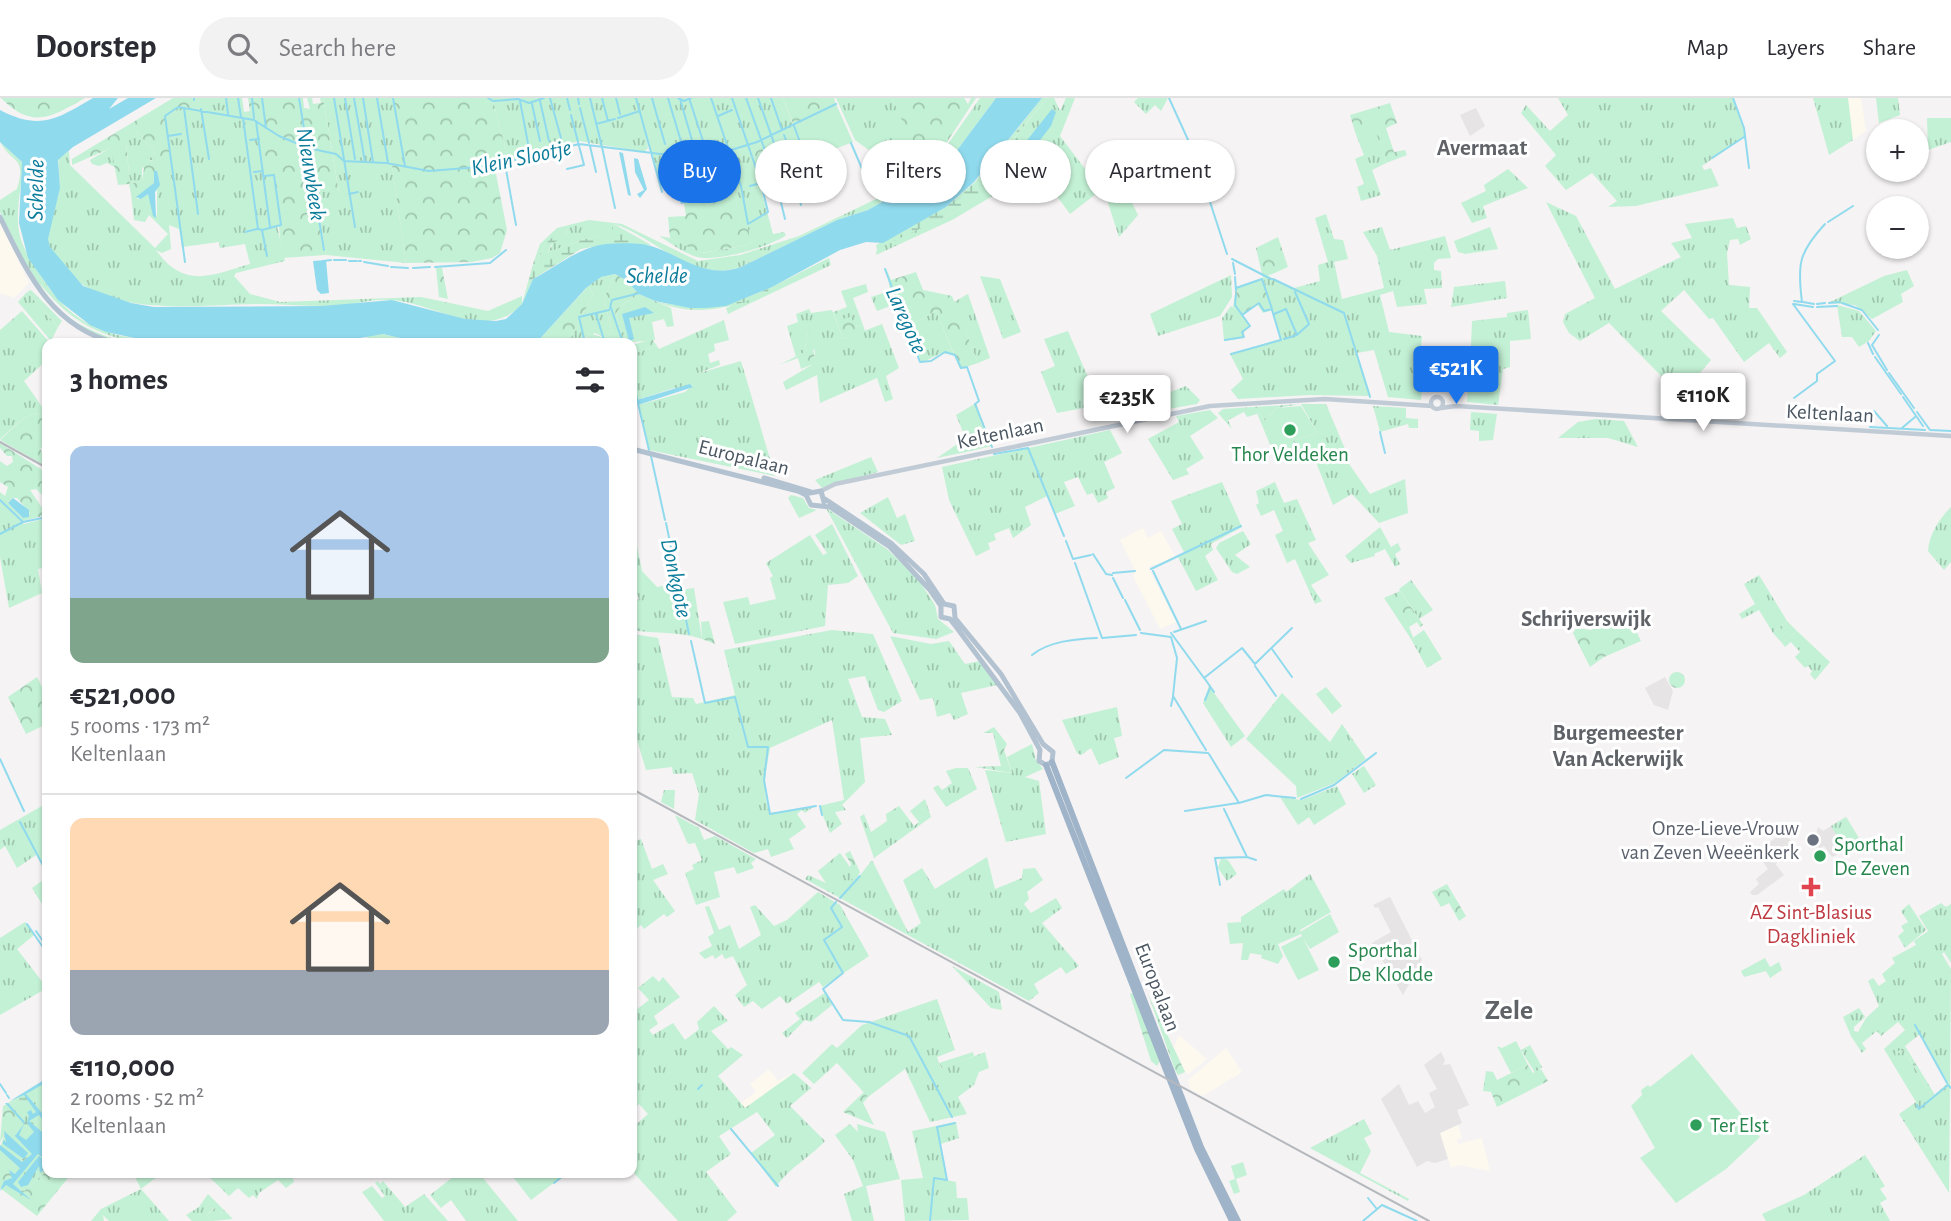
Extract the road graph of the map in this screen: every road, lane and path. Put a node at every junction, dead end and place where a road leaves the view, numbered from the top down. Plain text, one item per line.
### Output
1 (0, 216) edge
2 (102, 338) edge
3 (1432, 404) junction
4 (1442, 405) junction
5 (1951, 436) edge
6 (637, 450) edge
7 (809, 495) junction
8 (823, 497) junction
9 (942, 605) junction
10 (952, 618) junction
11 (1043, 749) junction
12 (1049, 763) junction
13 (1177, 1091) junction
14 (1232, 1221) edge
15 (1238, 1221) edge

1 - 2 main road
3 - 4 main road, Keltenlaan
3 - 4 main road, Keltenlaan
3 - 8 main road, Keltenlaan
4 - 5 main road, Keltenlaan
6 - 7 main road, Europalaan
7 - 8 main road, Europalaan
7 - 8 main road, Europalaan
8 - 9 main road, Europalaan
9 - 10 main road, Europalaan
9 - 10 main road, Europalaan
10 - 11 main road, Europalaan
11 - 12 main road, Europalaan
11 - 12 main road, Europalaan
12 - 13 highway, Europalaan
13 - 14 highway, Europalaan
13 - 15 highway, Europalaan

